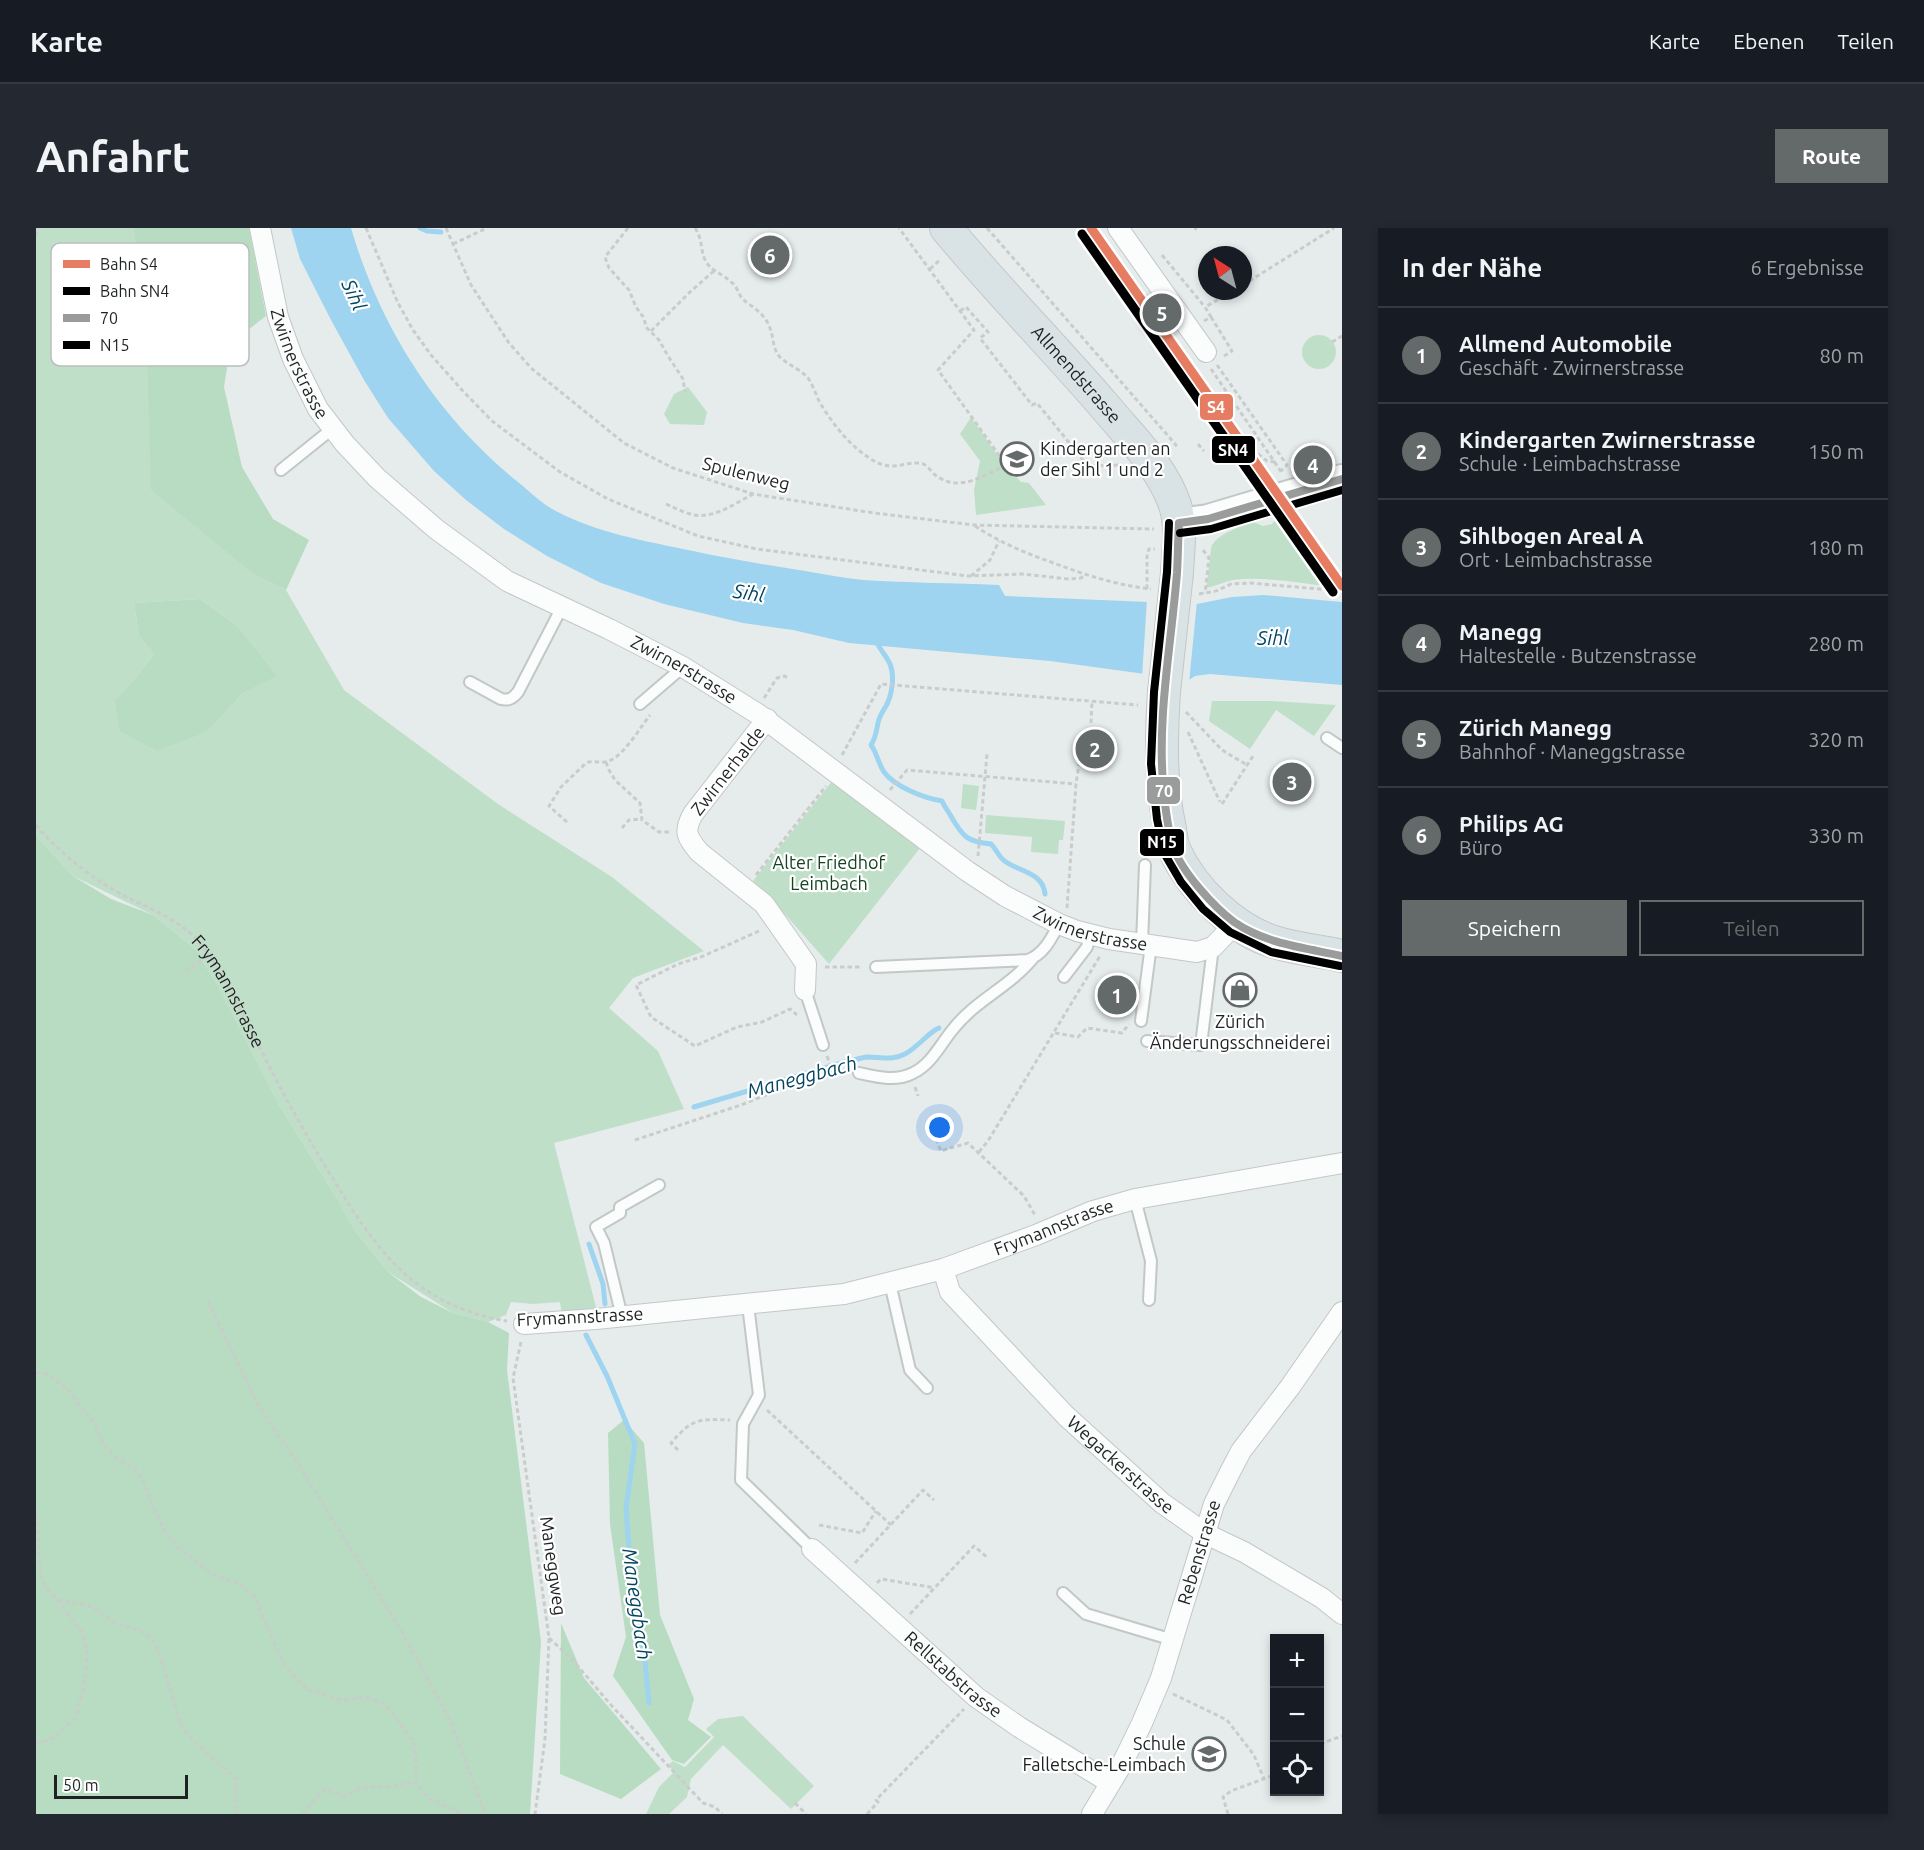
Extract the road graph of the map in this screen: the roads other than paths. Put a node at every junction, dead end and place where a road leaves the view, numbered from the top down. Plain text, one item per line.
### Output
1 (260, 228) edge
2 (946, 228) edge
3 (1118, 228) edge
4 (1211, 357) road end
5 (332, 429) junction
6 (281, 470) dead end
7 (1342, 479) edge
8 (1165, 526) junction
9 (562, 607) junction
10 (683, 667) junction
11 (470, 682) dead end
12 (640, 704) dead end
13 (763, 716) junction
14 (1327, 738) dead end
15 (1342, 748) edge
16 (1145, 865) dead end
17 (1063, 917) junction
18 (1236, 923) junction
19 (1100, 936) junction
20 (1147, 944) junction
21 (1212, 947) junction
22 (1342, 956) edge
23 (1034, 957) junction
24 (876, 967) road end
25 (1064, 977) dead end
26 (805, 990) joint
27 (1141, 1021) road end
28 (1147, 1041) dead end
29 (823, 1045) dead end
30 (859, 1073) road end
31 (1342, 1163) edge
32 (659, 1185) dead end
33 (1135, 1199) junction
34 (943, 1269) junction
35 (890, 1283) junction
36 (1149, 1300) dead end
37 (1342, 1312) edge
38 (749, 1313) dead end
39 (622, 1317) junction
40 (524, 1324) road end
41 (927, 1389) dead end
42 (1206, 1534) junction
43 (808, 1544) joint
44 (1063, 1593) dead end
45 (1342, 1614) edge
46 (1173, 1640) junction
47 (1109, 1782) junction
48 (1092, 1814) edge

1 - 5 street, Zwirnerstrasse
2 - 8 main road, Allmendstrasse
3 - 4 street
5 - 6 lane
5 - 9 street, Zwirnerstrasse
7 - 8 main road
8 - 18 main road, Allmendstrasse, bridge
9 - 10 street, Zwirnerstrasse
9 - 11 lane
10 - 12 lane
10 - 13 street, Zwirnerstrasse
13 - 17 street, Zwirnerstrasse
13 - 26 street, Zwirnerhalde
14 - 15 lane
16 - 20 lane
17 - 19 street, Zwirnerstrasse
17 - 23 lane
18 - 21 street
18 - 22 main road, Allmendstrasse
19 - 20 street, Zwirnerstrasse
19 - 25 lane
20 - 21 street, Zwirnerstrasse
20 - 27 lane
21 - 28 lane
23 - 24 lane
23 - 30 lane
26 - 29 lane
31 - 33 street, Frymannstrasse
32 - 39 lane
33 - 34 street, Frymannstrasse
33 - 36 lane
34 - 35 street, Frymannstrasse
34 - 42 street, Wegackerstrasse
35 - 39 street, Frymannstrasse
35 - 41 lane
37 - 42 street, Rebenstrasse
38 - 43 lane
39 - 40 street, Frymannstrasse
42 - 45 street, Wegackerstrasse
42 - 46 street, Rebenstrasse
43 - 47 street, Rellstabstrasse
44 - 46 lane
46 - 47 street, Rebenstrasse
47 - 48 street, Rebenstrasse

